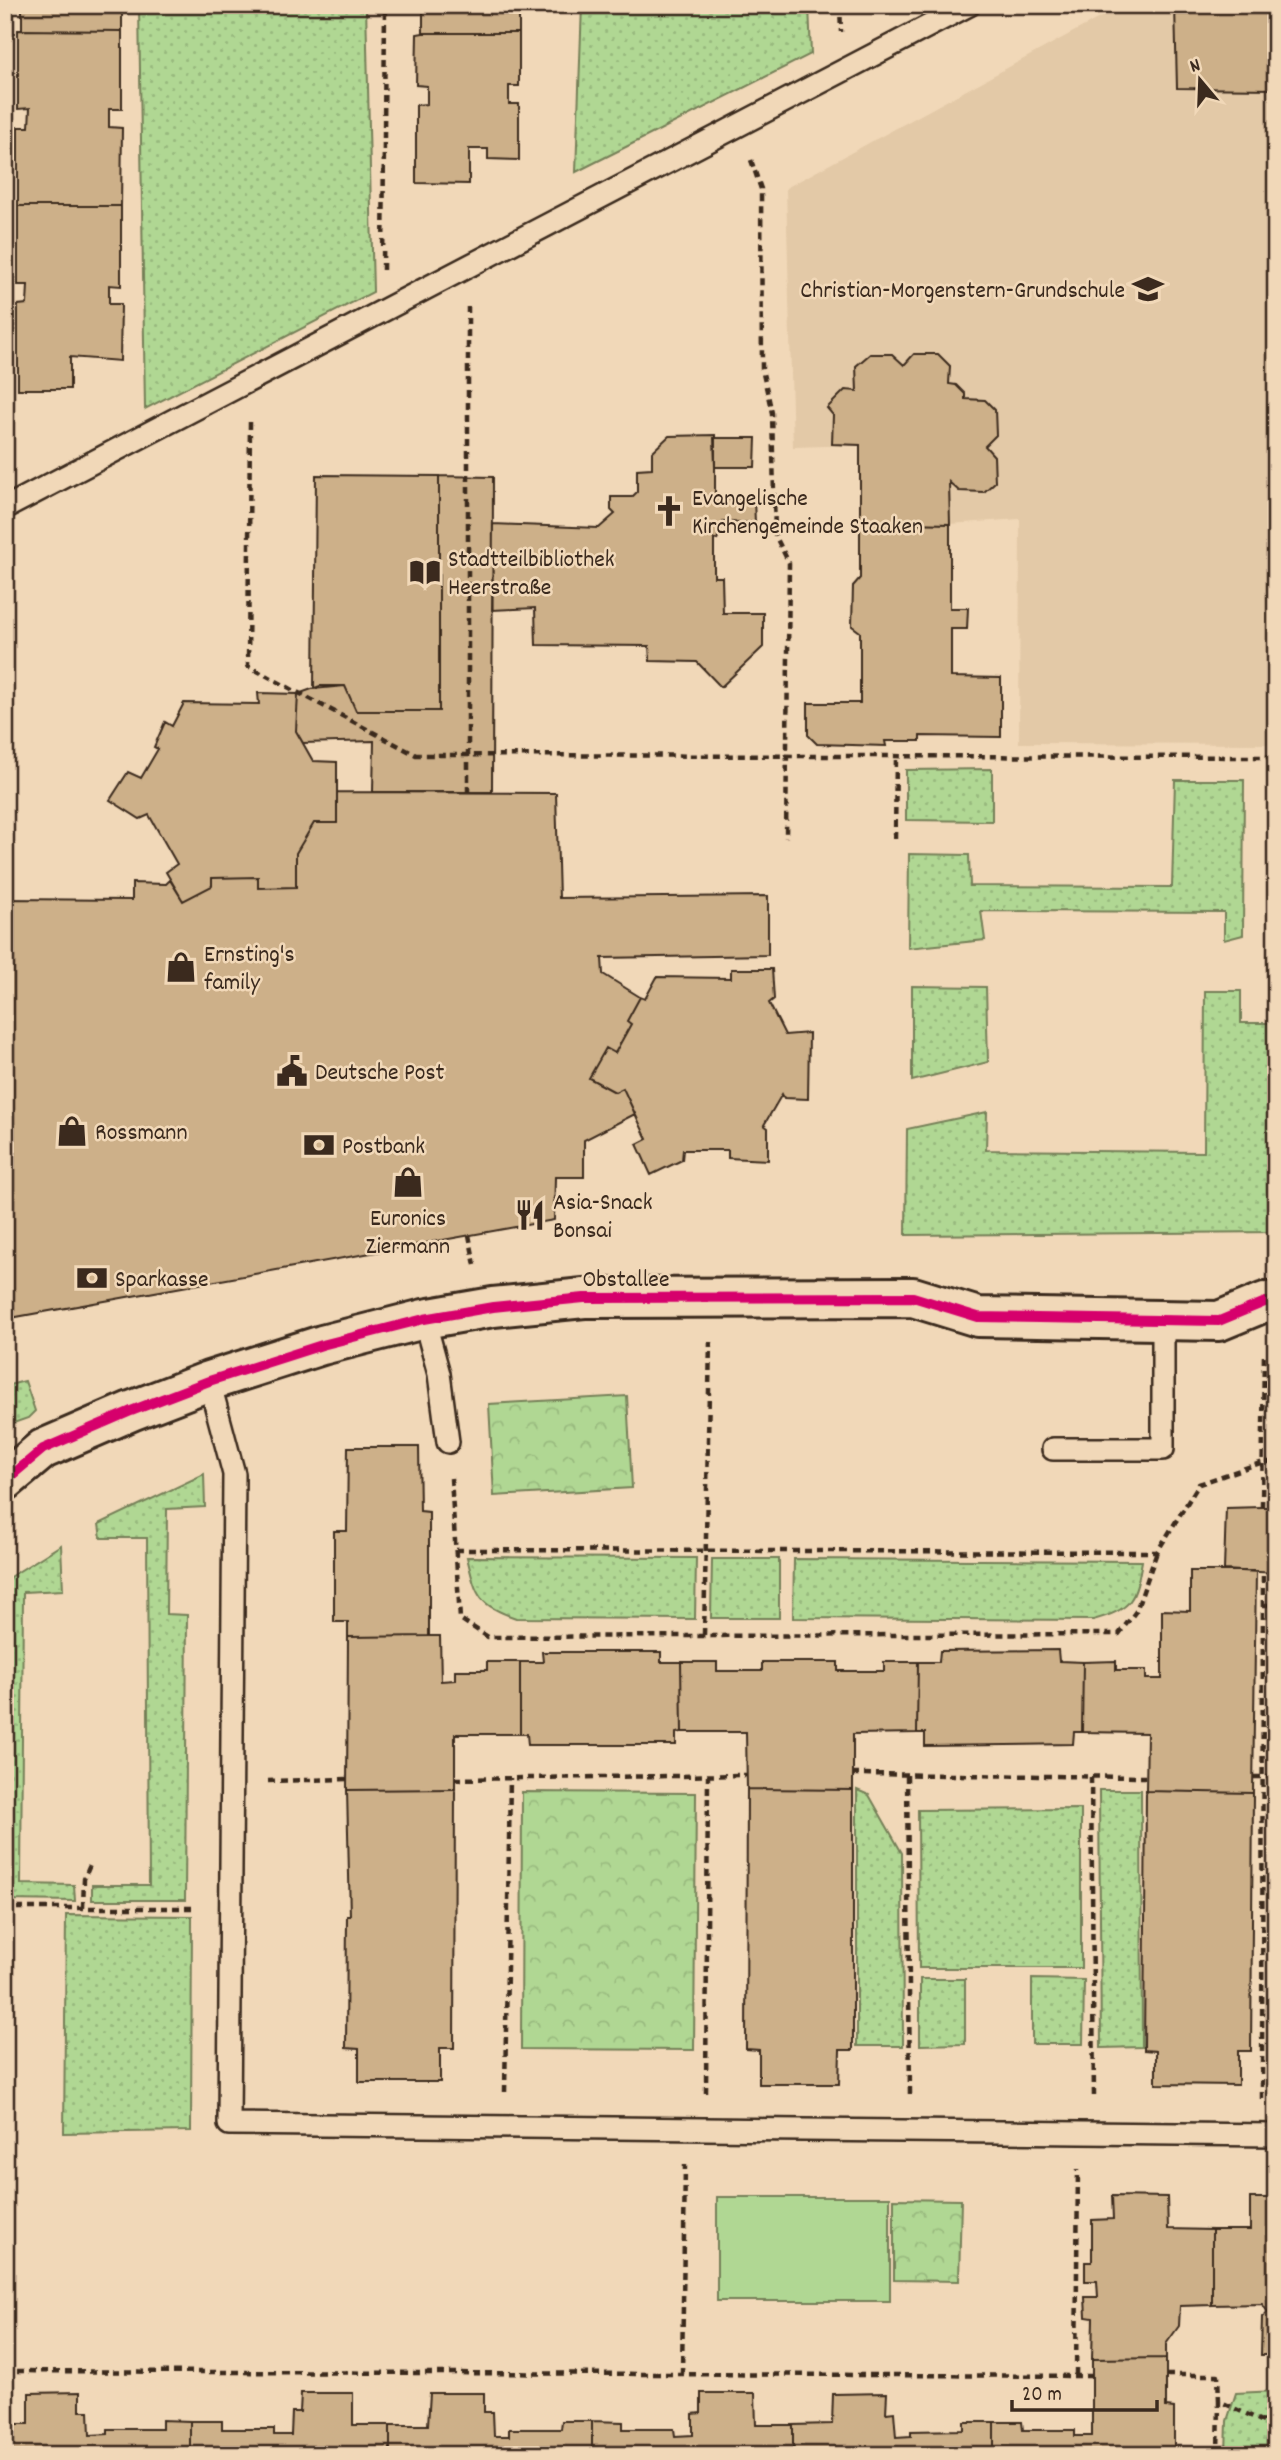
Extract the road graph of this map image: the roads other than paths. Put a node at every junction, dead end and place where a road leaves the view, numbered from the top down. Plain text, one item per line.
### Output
1 (970, 5) edge
2 (5, 508) edge
3 (1270, 1302) edge
4 (424, 1319) junction
5 (1163, 1320) junction
6 (209, 1381) junction
7 (448, 1442) road end
8 (1053, 1449) dead end
9 (43, 1450) junction
10 (5, 1454) edge
11 (5, 1481) edge
12 (1269, 2134) edge

1 - 2 lane
3 - 5 street, Obstallee
4 - 5 street, Obstallee
4 - 6 street, Obstallee
4 - 7 lane
5 - 8 lane
6 - 9 street, Obstallee
6 - 12 lane
9 - 10 street, Obstallee
9 - 11 street, Obstallee

